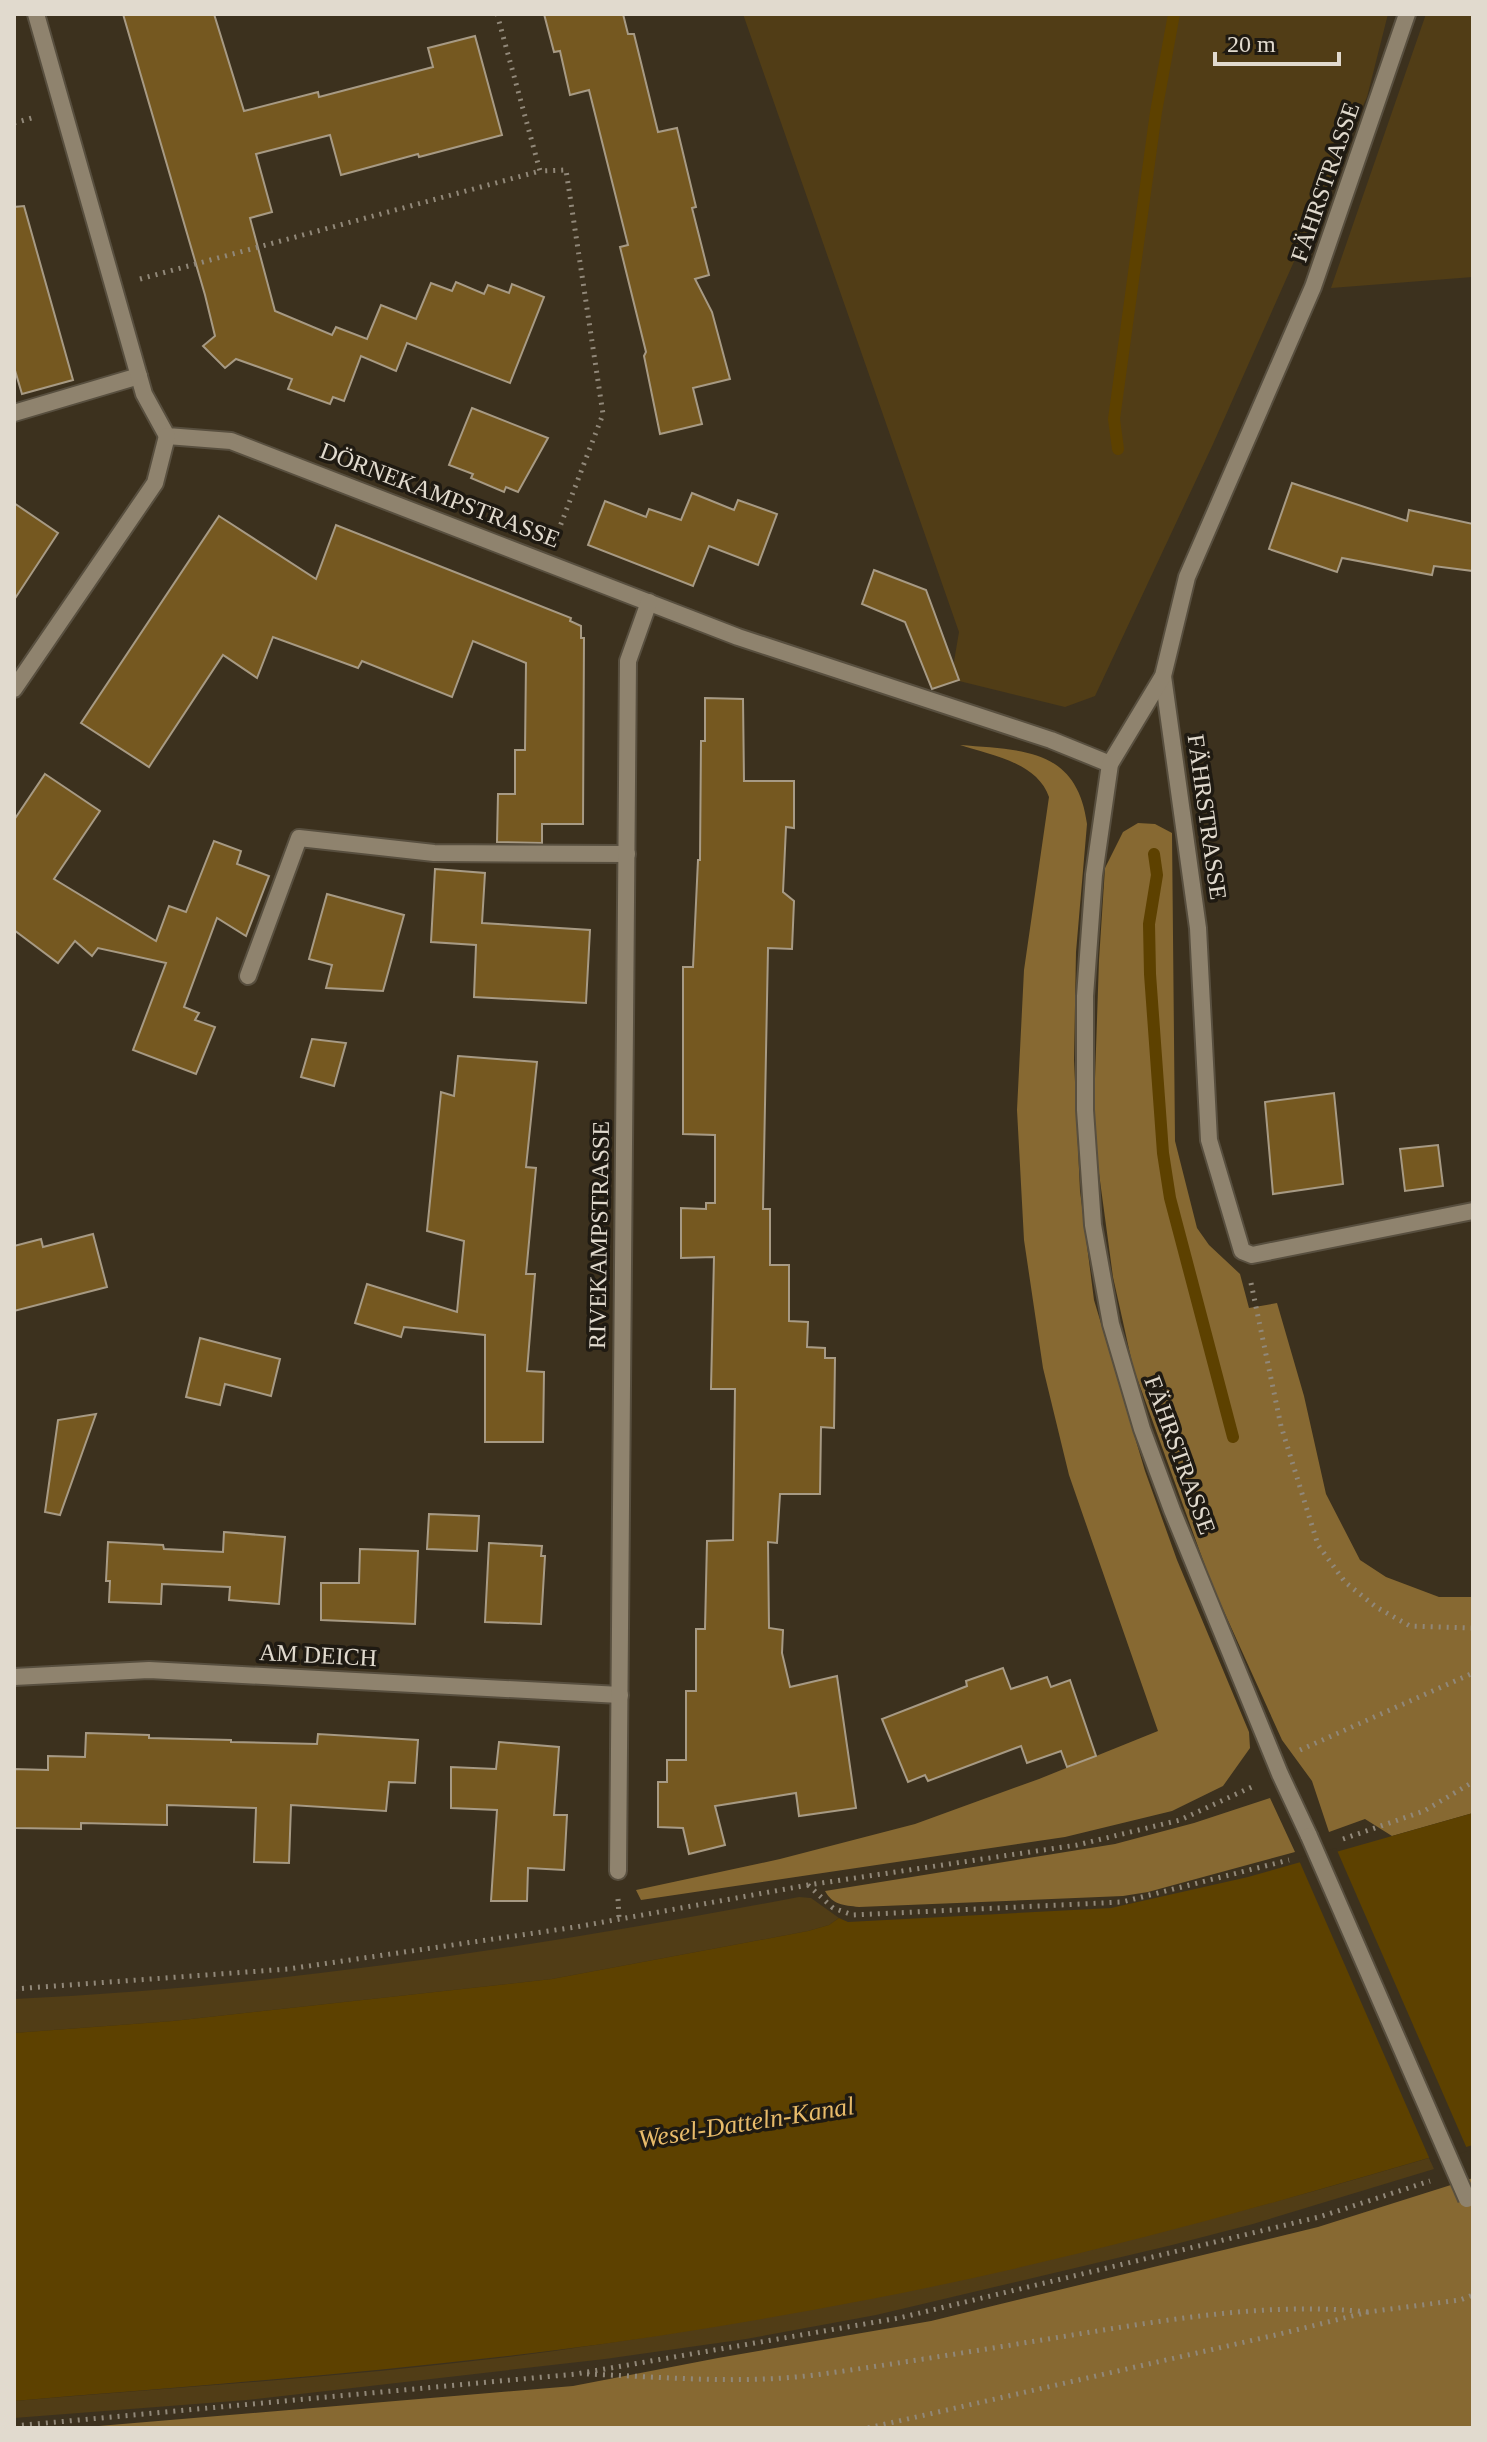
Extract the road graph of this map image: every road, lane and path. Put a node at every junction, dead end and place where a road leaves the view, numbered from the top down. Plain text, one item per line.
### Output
1 (36, 14) edge
2 (497, 14) edge
3 (1407, 14) edge
4 (540, 171) junction
5 (113, 286) junction
6 (139, 376) junction
7 (14, 413) edge
8 (167, 436) junction
9 (547, 562) junction
10 (649, 602) junction
11 (1163, 676) junction
12 (14, 689) edge
13 (1110, 764) junction
14 (627, 854) junction
15 (248, 976) dead end
16 (1473, 1211) edge
17 (1242, 1251) junction
18 (1473, 1628) edge
19 (1473, 1673) edge
20 (14, 1677) edge
21 (620, 1695) junction
22 (1280, 1774) junction
23 (1473, 1782) edge
24 (1338, 1841) dead end
25 (1293, 1859) dead end
26 (618, 1871) dead end
27 (808, 1885) junction
28 (14, 1989) edge
29 (1437, 2179) dead end
30 (1470, 2205) edge
31 (1473, 2295) edge
32 (1368, 2312) junction
33 (576, 2374) junction
34 (14, 2426) edge
35 (868, 2428) edge

1 - 5 street
2 - 4 path
3 - 11 street, FÄHRSTRASSE
4 - 5 path
4 - 9 path
5 - 6 street
6 - 7 street
6 - 8 street
8 - 9 street, DÖRNEKAMPSTRASSE
8 - 12 street
9 - 10 street, DÖRNEKAMPSTRASSE
10 - 13 street, DÖRNEKAMPSTRASSE
10 - 14 street, RIVEKAMPSTRASSE
11 - 13 street, FÄHRSTRASSE
11 - 17 street, FÄHRSTRASSE
13 - 22 street, FÄHRSTRASSE
14 - 15 street
14 - 21 street, RIVEKAMPSTRASSE
16 - 17 street
17 - 18 path
19 - 22 path
20 - 21 street, AM DEICH
21 - 26 street, RIVEKAMPSTRASSE
22 - 27 path
22 - 30 street, FÄHRSTRASSE, bridge
23 - 24 path
25 - 27 path
27 - 28 path
29 - 33 path
31 - 32 path
32 - 33 path
32 - 35 path
33 - 34 path

